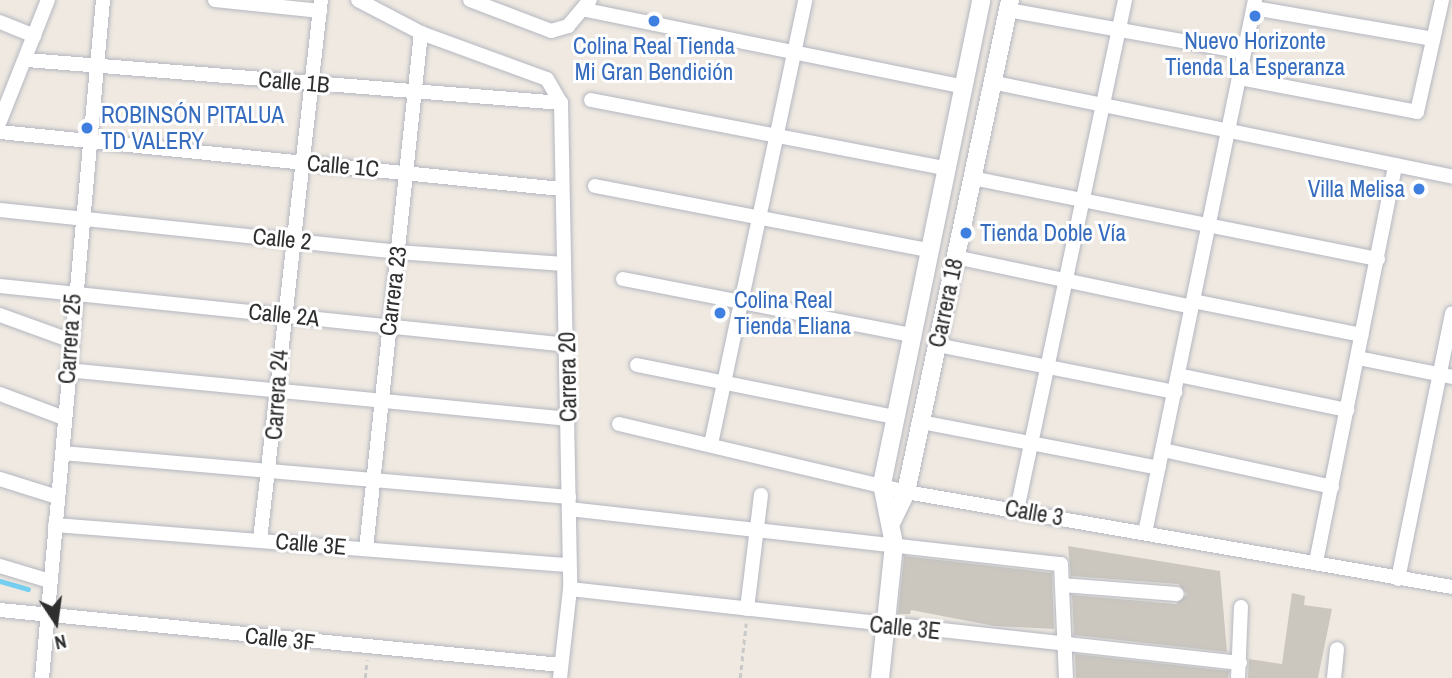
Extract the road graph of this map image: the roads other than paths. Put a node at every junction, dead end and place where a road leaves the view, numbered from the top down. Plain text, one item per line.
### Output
1 (48, 0) edge
2 (103, 0) edge
3 (215, 0) edge
4 (358, 0) edge
5 (470, 0) edge
6 (805, 0) edge
7 (981, 0) edge
8 (1125, 0) edge
9 (1254, 4) edge
10 (588, 5) edge
11 (1009, 5) edge
12 (1445, 5) edge
13 (321, 6) edge
14 (0, 22) edge
15 (1118, 29) junction
16 (421, 33) junction
17 (34, 36) junction
18 (1433, 39) junction
19 (1244, 52) junction
20 (792, 55) junction
21 (27, 60) junction
22 (97, 65) junction
23 (1239, 78) junction
24 (991, 82) junction
25 (312, 83) junction
26 (964, 87) junction
27 (413, 94) junction
28 (5, 96) edge
29 (591, 100) dead end
30 (561, 103) junction
31 (1103, 104) junction
32 (0, 121) edge
33 (1228, 131) junction
34 (0, 132) edge
35 (773, 136) junction
36 (89, 142) junction
37 (302, 162) junction
38 (1395, 165) junction
39 (948, 169) junction
40 (406, 172) junction
41 (1452, 177) edge
42 (972, 178) junction
43 (595, 186) dead end
44 (561, 189) junction
45 (1083, 200) junction
46 (0, 210) edge
47 (81, 216) junction
48 (758, 218) junction
49 (1209, 227) junction
50 (293, 240) junction
51 (931, 251) junction
52 (397, 252) junction
53 (956, 257) junction
54 (1378, 259) junction
55 (564, 264) junction
56 (623, 279) dead end
57 (1065, 283) junction
58 (0, 286) edge
59 (73, 295) junction
60 (919, 298) junction
61 (740, 302) junction
62 (946, 304) junction
63 (1193, 304) junction
64 (1452, 313) edge
65 (0, 315) edge
66 (283, 315) junction
67 (388, 326) junction
68 (911, 335) junction
69 (1362, 335) junction
70 (69, 340) junction
71 (568, 345) junction
72 (937, 345) junction
73 (1358, 358) junction
74 (636, 365) dead end
75 (1047, 366) junction
76 (67, 370) junction
77 (1178, 375) junction
78 (1446, 376) edge
79 (724, 385) junction
80 (277, 390) junction
81 (1175, 392) junction
82 (0, 394) edge
83 (382, 401) junction
84 (1347, 410) junction
85 (894, 417) junction
86 (64, 418) junction
87 (569, 419) junction
88 (921, 422) junction
89 (619, 424) dead end
90 (710, 444) junction
91 (1031, 444) junction
92 (1163, 450) junction
93 (62, 453) junction
94 (1159, 468) junction
95 (271, 469) junction
96 (0, 479) edge
97 (376, 481) junction
98 (882, 484) junction
99 (1332, 487) junction
100 (906, 492) junction
101 (761, 495) dead end
102 (58, 497) junction
103 (569, 503) junction
104 (1017, 510) junction
105 (892, 521) junction
106 (55, 525) junction
107 (758, 530) junction
108 (1145, 533) junction
109 (260, 540) junction
110 (894, 544) junction
111 (366, 549) junction
112 (1316, 562) junction
113 (567, 565) junction
114 (0, 566) edge
115 (1398, 579) junction
116 (50, 581) junction
117 (1062, 584) junction
118 (1452, 587) edge
119 (570, 589) junction
120 (1177, 594) dead end
121 (1241, 607) dead end
122 (747, 609) junction
123 (0, 610) edge
124 (47, 613) junction
125 (885, 625) junction
126 (1064, 644) junction
127 (1337, 649) dead end
128 (1240, 663) junction
129 (560, 672) edge
130 (43, 678) edge
131 (880, 678) edge
132 (1066, 678) edge
133 (1238, 678) edge
134 (1334, 678) edge

1 - 17 street
2 - 22 street, Carrera 25
3 - 13 street
4 - 16 street
5 - 10 street
6 - 20 street
7 - 26 street, Carrera 18
8 - 15 street
9 - 18 street
9 - 19 street
10 - 20 street
11 - 15 street
11 - 24 street, Carrera 18
12 - 18 street
13 - 25 street, Carrera 24
14 - 17 street
15 - 19 street
15 - 31 street
16 - 27 street, Carrera 23
16 - 30 street
17 - 21 street
18 - 23 street
19 - 23 street
20 - 26 street
20 - 35 street
21 - 22 street, Calle 1B
21 - 28 street
22 - 25 street, Calle 1B
22 - 36 street, Carrera 25
23 - 33 street
24 - 31 street
24 - 42 street, Carrera 18
25 - 27 street, Calle 1B
25 - 37 street, Carrera 24
26 - 39 street, Carrera 18
27 - 30 street, Calle 1B
27 - 40 street, Carrera 23
28 - 32 street
29 - 35 street
30 - 44 street, Carrera 20
31 - 33 street
31 - 45 street
33 - 38 street
33 - 49 street
34 - 36 street, Calle 1C
35 - 39 street
35 - 48 street
36 - 37 street, Calle 1C
36 - 47 street, Carrera 25
37 - 40 street, Calle 1C
37 - 50 street, Carrera 24
38 - 41 street
38 - 54 street
39 - 51 street, Carrera 18
40 - 44 street, Calle 1C
40 - 52 street, Carrera 23
42 - 45 street
42 - 53 street, Carrera 18
43 - 48 street
44 - 55 street, Carrera 20
45 - 49 street
45 - 57 street
46 - 47 street, Calle 2
47 - 50 street, Calle 2
47 - 59 street, Carrera 25
48 - 51 street
48 - 61 street
49 - 54 street
49 - 63 street
50 - 52 street, Calle 2
50 - 66 street, Carrera 24
51 - 60 street, Carrera 18
52 - 55 street, Calle 2
52 - 67 street, Carrera 23
53 - 57 street
53 - 62 street, Carrera 18
54 - 69 street
55 - 71 street, Carrera 20
56 - 61 street
57 - 63 street
57 - 75 street
58 - 59 street, Calle 2A
59 - 66 street, Calle 2A
59 - 70 street, Carrera 25
60 - 62 street
60 - 68 street, Carrera 18
61 - 68 street
61 - 79 street
62 - 72 street, Carrera 18
63 - 69 street
63 - 77 street
64 - 78 street
65 - 70 street
66 - 67 street, Calle 2A
66 - 80 street, Carrera 24
67 - 71 street, Calle 2A
67 - 83 street, Carrera 23
68 - 85 street, Carrera 18
69 - 73 street
70 - 76 street, Carrera 25
71 - 87 street, Carrera 20
72 - 75 street
72 - 88 street, Carrera 18
73 - 78 street
73 - 84 street
74 - 79 street
75 - 81 street
75 - 91 street
76 - 80 street
76 - 86 street, Carrera 25
77 - 81 street
77 - 84 street
78 - 115 street
79 - 85 street
79 - 90 street
80 - 83 street
80 - 95 street, Carrera 24
81 - 92 street
82 - 86 street
83 - 87 street
83 - 97 street, Carrera 23
84 - 99 street
85 - 98 street, Carrera 18
86 - 93 street, Carrera 25
87 - 103 street, Carrera 20
88 - 91 street
88 - 100 street, Carrera 18
89 - 90 street, Calle 3
90 - 98 street, Calle 3
91 - 94 street
91 - 104 street
92 - 94 street
92 - 99 street
93 - 95 street
93 - 102 street, Carrera 25
94 - 108 street
95 - 97 street
95 - 109 street, Carrera 24
96 - 102 street
97 - 103 street
97 - 111 street, Carrera 23
98 - 100 street, Calle 3
98 - 105 street, Carrera 18
99 - 112 street
100 - 104 street, Calle 3
100 - 105 street, Carrera 18
101 - 107 street
102 - 106 street, Carrera 25
103 - 107 street
103 - 113 street, Carrera 20
104 - 108 street, Calle 3
105 - 110 street, Carrera 18
106 - 109 street, Calle 3E
106 - 116 street, Carrera 25
107 - 110 street
107 - 122 street
108 - 112 street, Calle 3
109 - 111 street, Calle 3E
110 - 117 street
110 - 125 street, Carrera 18
111 - 113 street, Calle 3E
112 - 115 street, Calle 3
113 - 119 street, Carrera 20
114 - 116 street
115 - 118 street, Calle 3
116 - 124 street, Carrera 25
117 - 120 street
117 - 126 street
119 - 122 street, Calle 3E
119 - 129 street, Carrera 20
121 - 128 street
122 - 125 street, Calle 3E
123 - 124 street, Calle 3F
124 - 129 street, Calle 3F
124 - 130 street, Carrera 25
125 - 126 street, Calle 3E
125 - 131 street, Carrera 18
126 - 128 street, Calle 3E
126 - 132 street
127 - 134 street
128 - 133 street

